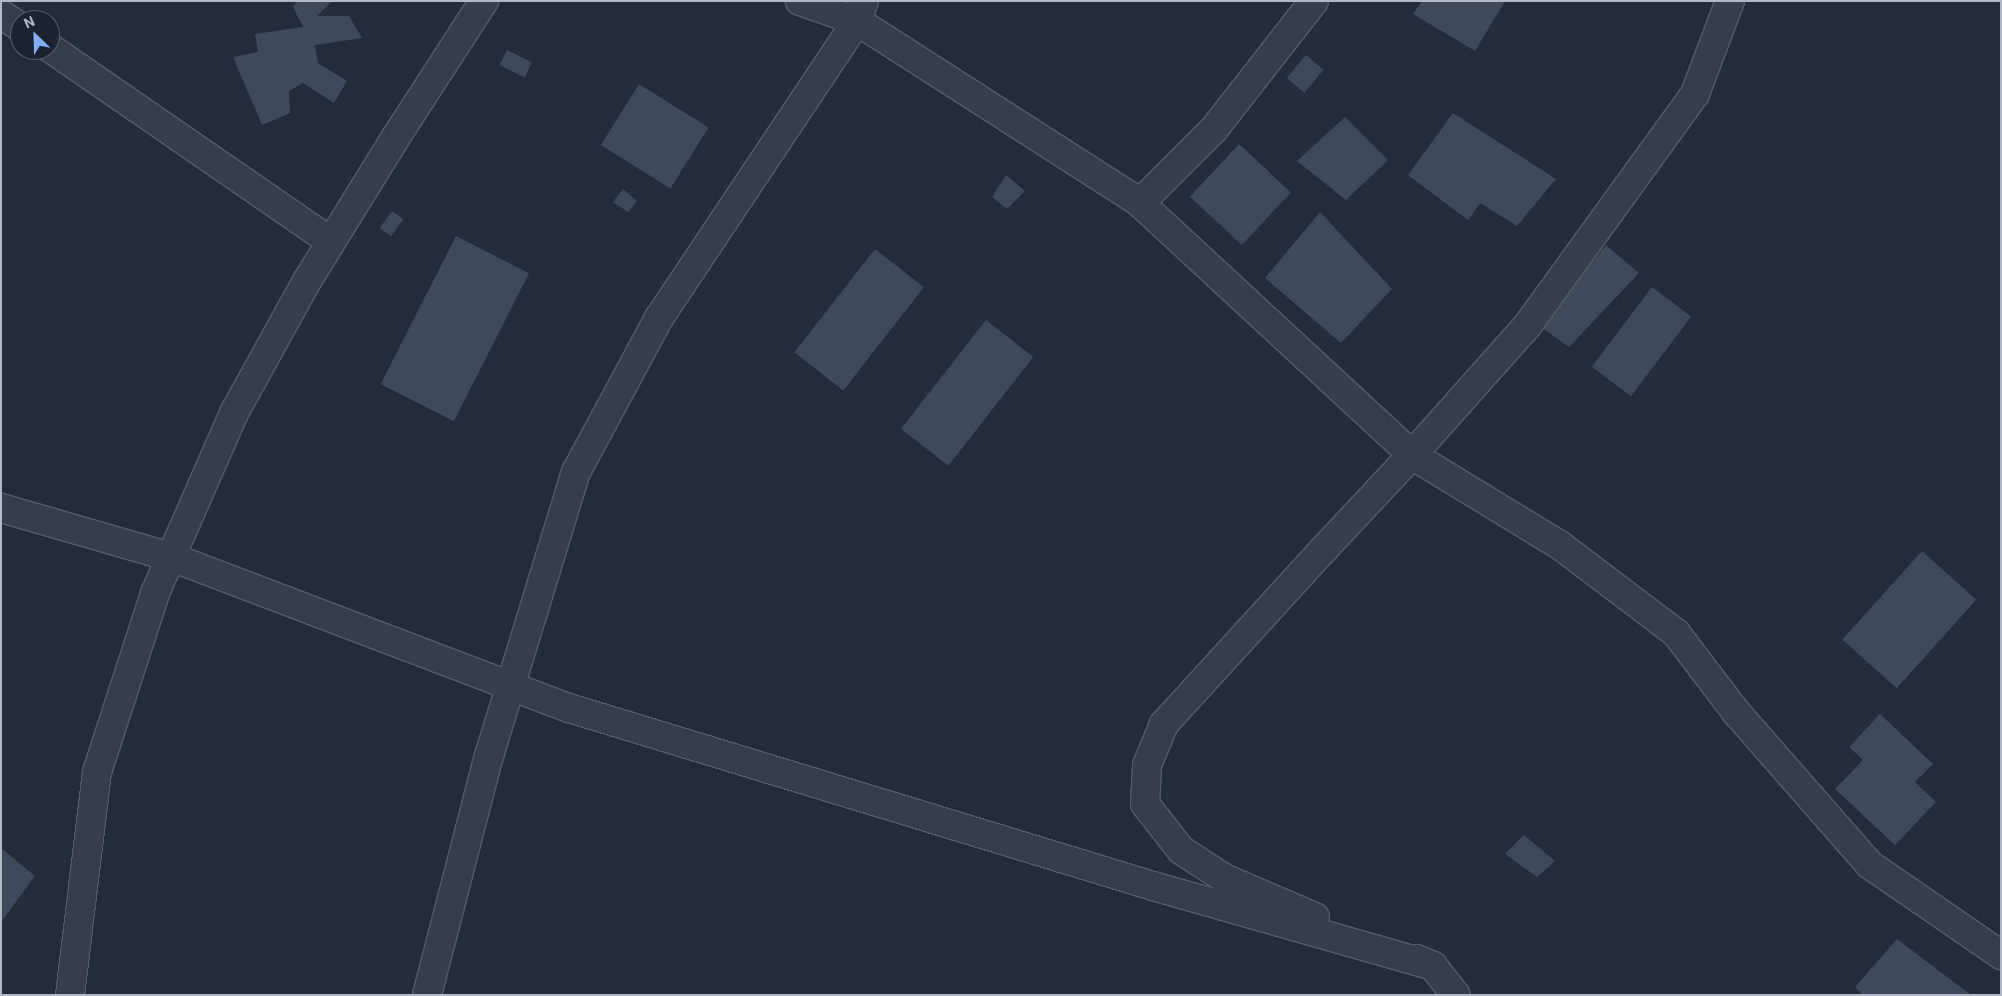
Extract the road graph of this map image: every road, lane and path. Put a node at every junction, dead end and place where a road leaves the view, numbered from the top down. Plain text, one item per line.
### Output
1 (484, 1) edge
2 (800, 1) edge
3 (1314, 1) edge
4 (1730, 1) edge
5 (861, 11) edge
6 (60, 55) edge
7 (1140, 203) junction
8 (331, 242) junction
9 (1412, 455) junction
10 (1, 508) edge
11 (171, 557) junction
12 (510, 686) junction
13 (2001, 955) edge
14 (1433, 966) junction
15 (70, 995) edge
16 (427, 995) edge
17 (1456, 995) edge

1 - 8 street
2 - 5 street
3 - 7 street
4 - 9 street
5 - 7 street
5 - 12 street
6 - 8 street
7 - 9 street
8 - 11 street
9 - 13 street
9 - 14 street
10 - 11 street
11 - 12 street
11 - 15 street
12 - 14 street
12 - 16 street
14 - 17 street

